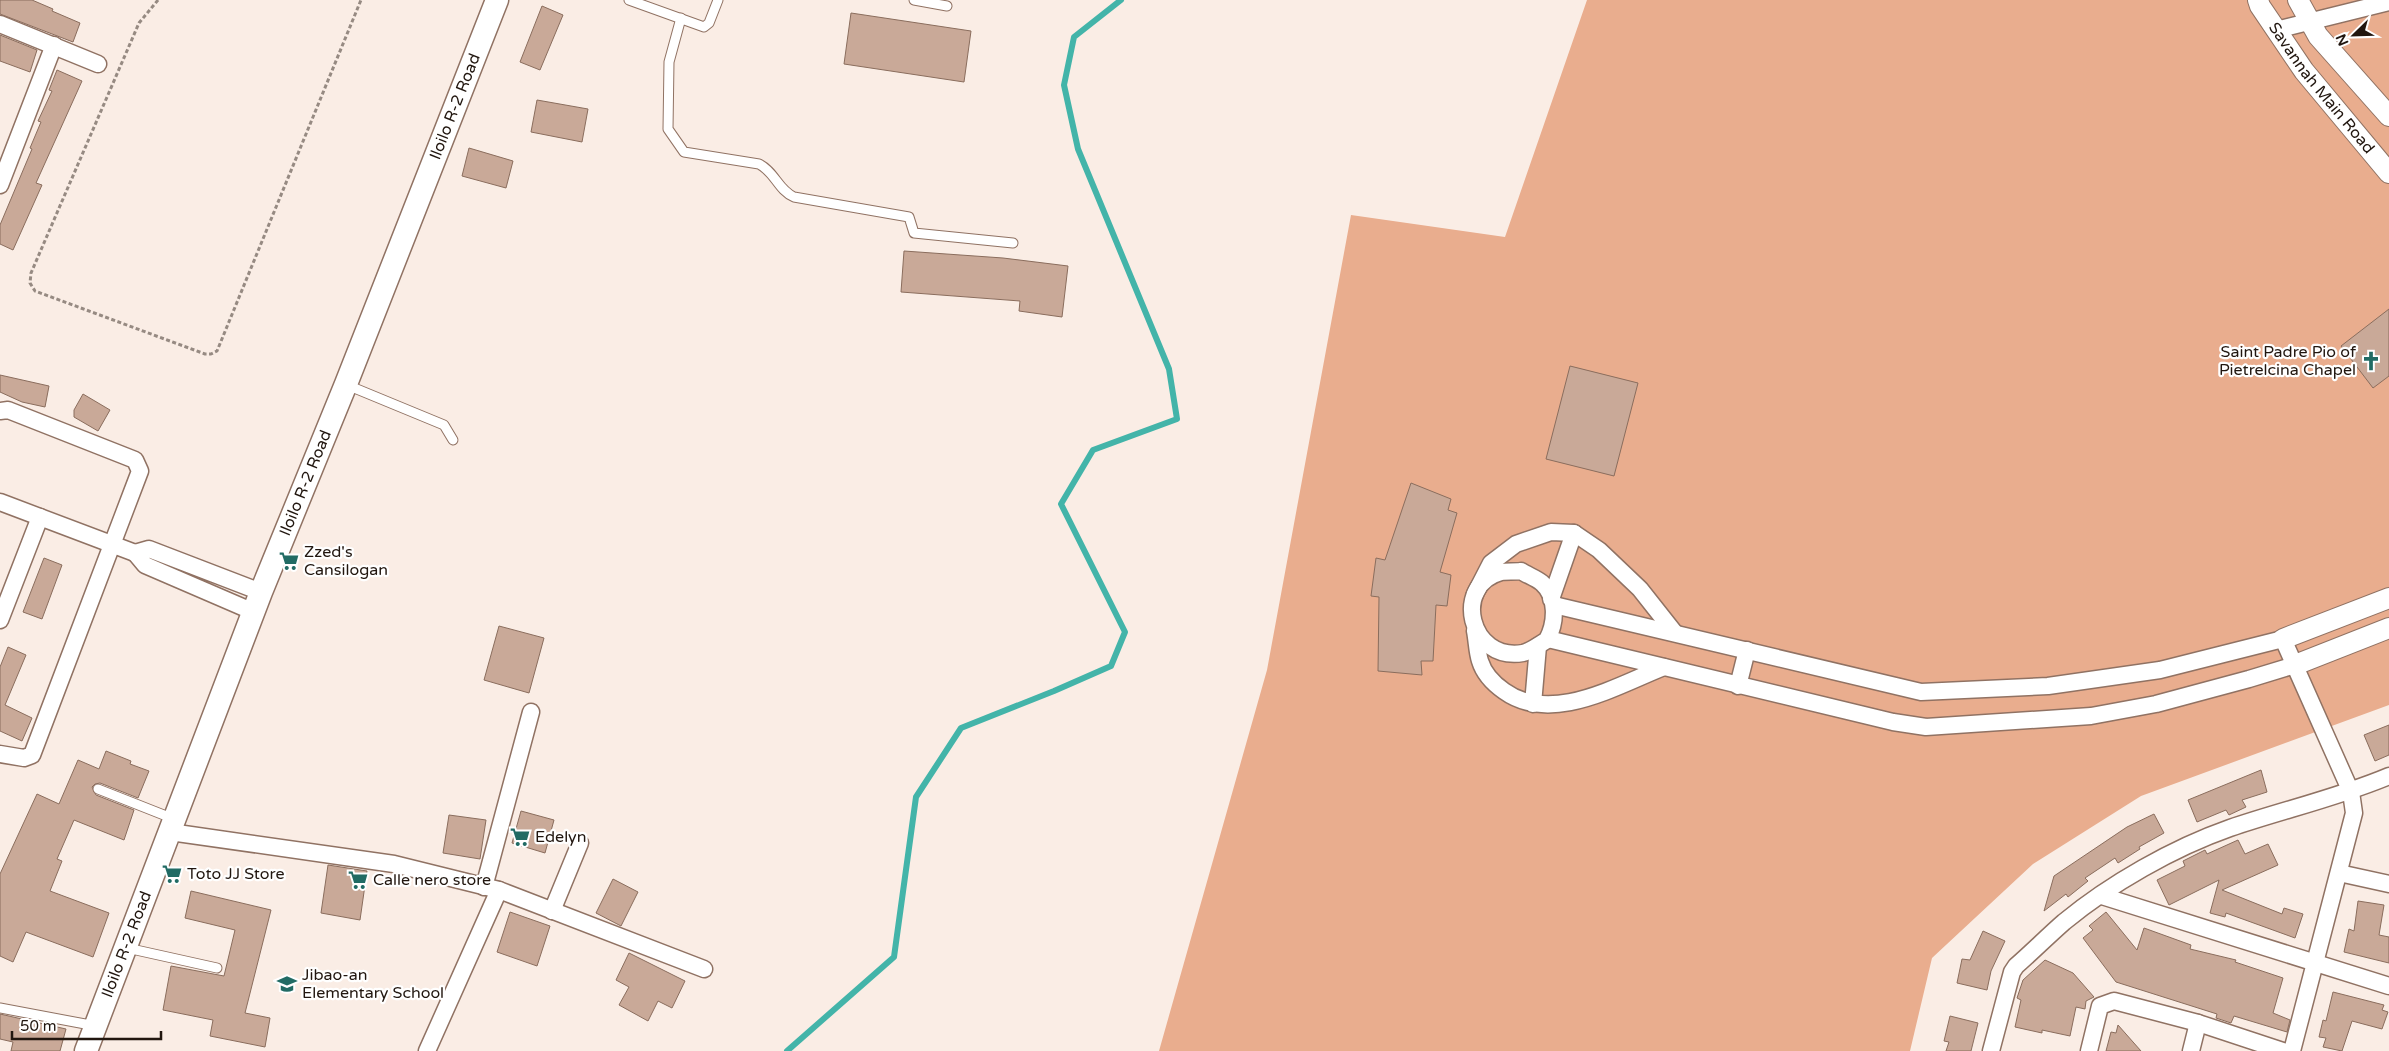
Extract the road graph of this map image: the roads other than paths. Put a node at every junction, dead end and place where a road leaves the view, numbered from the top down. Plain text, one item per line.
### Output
1 (497, 0) edge
2 (629, 0) edge
3 (718, 0) edge
4 (914, 0) edge
5 (2258, 0) edge
6 (2298, 0) edge
7 (2389, 2) edge
8 (947, 6) dead end
9 (681, 18) junction
10 (2310, 21) junction
11 (0, 24) edge
12 (2276, 30) junction
13 (54, 45) junction
14 (98, 64) dead end
15 (2389, 116) edge
16 (2389, 173) edge
17 (0, 185) edge
18 (1013, 243) dead end
19 (346, 384) junction
20 (0, 410) edge
21 (453, 440) dead end
22 (0, 502) edge
23 (40, 517) junction
24 (1574, 534) junction
25 (111, 545) junction
26 (1475, 594) junction
27 (2389, 598) edge
28 (257, 602) junction
29 (1553, 602) junction
30 (0, 620) edge
31 (2389, 628) edge
32 (1476, 631) junction
33 (1674, 632) junction
34 (2283, 639) junction
35 (1543, 642) junction
36 (1747, 650) junction
37 (2294, 664) junction
38 (1664, 668) junction
39 (1738, 686) junction
40 (1532, 704) junction
41 (531, 712) dead end
42 (0, 754) edge
43 (2389, 776) edge
44 (98, 789) dead end
45 (2351, 792) junction
46 (173, 826) junction
47 (580, 843) dead end
48 (2339, 873) junction
49 (2389, 884) edge
50 (492, 888) junction
51 (2102, 896) junction
52 (552, 911) junction
53 (126, 948) junction
54 (2315, 964) junction
55 (217, 968) dead end
56 (704, 969) dead end
57 (2389, 986) edge
58 (0, 1008) edge
59 (2198, 1024) junction
60 (96, 1026) junction
61 (86, 1051) edge
62 (428, 1051) edge
63 (1991, 1051) edge
64 (2088, 1051) edge
65 (2191, 1051) edge
66 (2283, 1051) edge
67 (2292, 1051) edge

1 - 19 main road, Iloilo R-2 Road
2 - 9 lane
3 - 9 lane
4 - 8 lane
5 - 12 street, Savannah Main Road
6 - 10 street, Savannah Main Road
7 - 10 street
9 - 18 lane
10 - 12 street
10 - 15 street, Savannah Main Road
11 - 13 street
12 - 16 street, Savannah Main Road
13 - 14 street
13 - 17 street
19 - 21 lane
19 - 28 main road, Iloilo R-2 Road
20 - 25 street
22 - 23 street
23 - 25 street
23 - 30 street
24 - 26 street
24 - 29 street
24 - 33 street
25 - 28 street
25 - 42 street
26 - 29 street
26 - 32 street
27 - 34 street
28 - 46 main road, Iloilo R-2 Road
29 - 33 street
29 - 35 street
31 - 37 street
32 - 35 street
32 - 40 street
33 - 36 street
34 - 36 street
34 - 37 street
35 - 38 street
35 - 40 street
36 - 39 street
37 - 39 street
37 - 45 street
38 - 39 street
38 - 40 street
41 - 50 street
43 - 45 street
44 - 46 lane
45 - 48 street
45 - 51 street
46 - 50 street
46 - 53 main road, Iloilo R-2 Road
47 - 52 street
48 - 49 street
48 - 54 street
50 - 52 street
50 - 62 street
51 - 54 street
51 - 63 street
52 - 56 street
53 - 55 lane
53 - 60 main road, Iloilo R-2 Road
54 - 57 street
54 - 67 street
58 - 60 lane
59 - 64 street
59 - 65 street
59 - 66 street
60 - 61 main road, Iloilo R-2 Road

